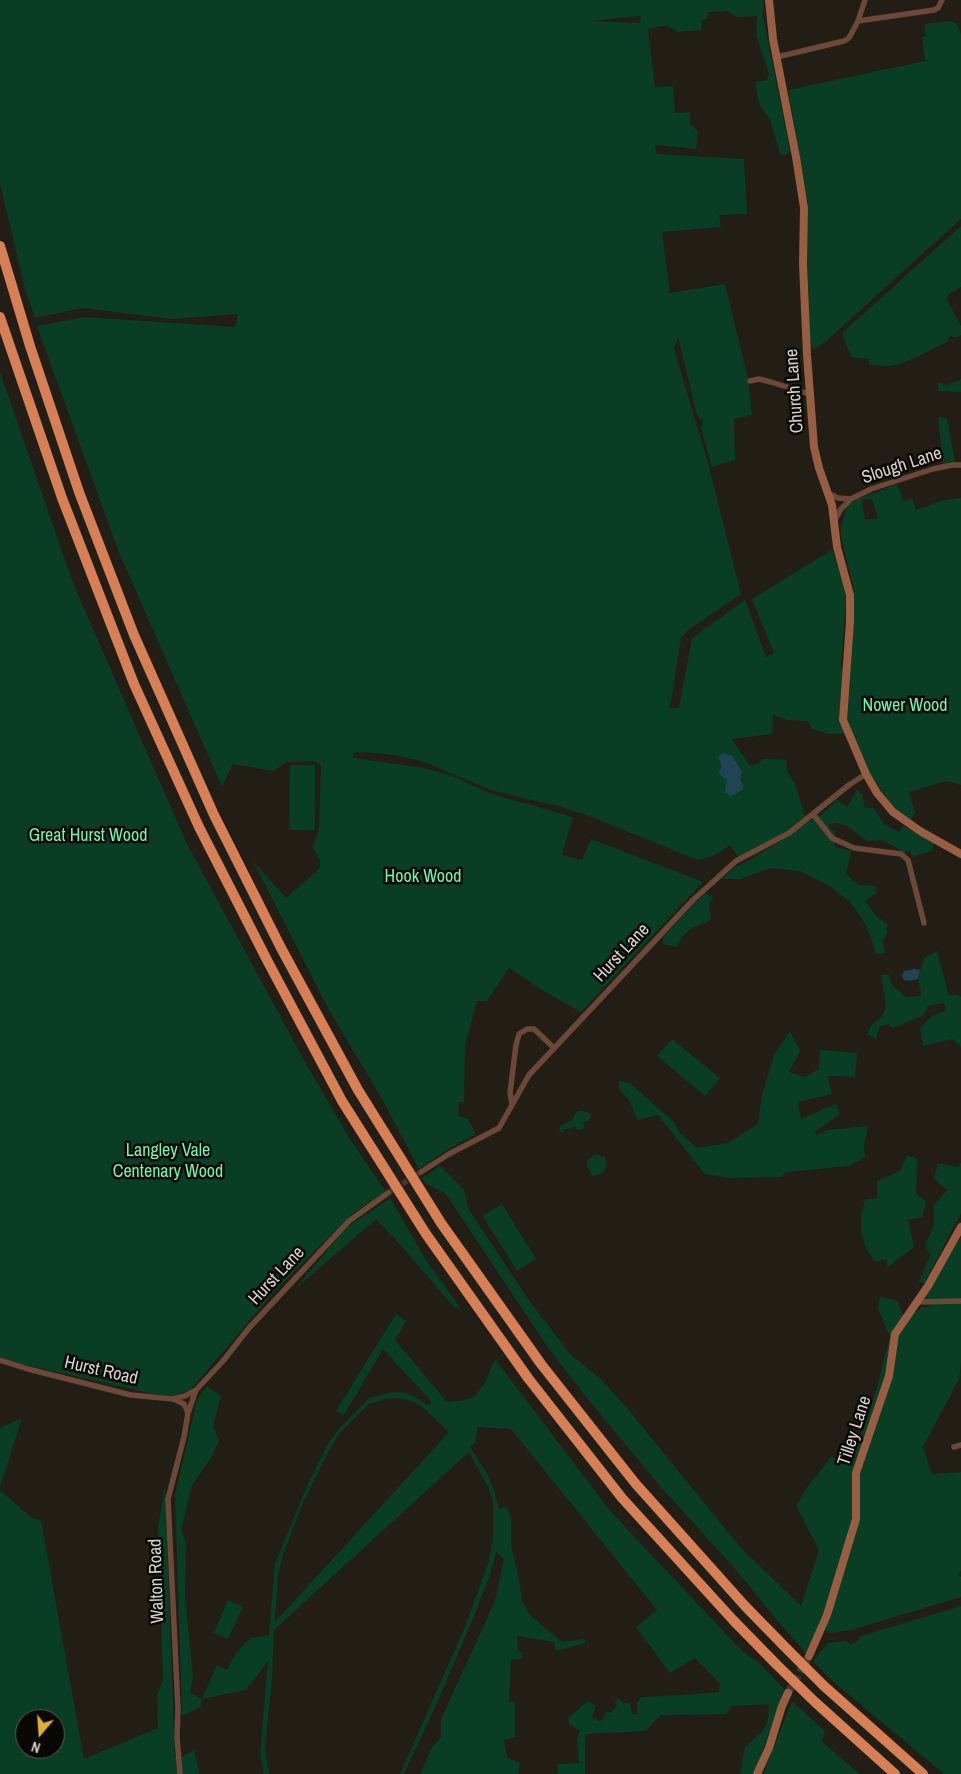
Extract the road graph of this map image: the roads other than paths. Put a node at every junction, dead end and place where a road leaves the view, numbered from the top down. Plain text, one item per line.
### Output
1 (769, 0) edge
2 (865, 0) edge
3 (942, 0) edge
4 (858, 21) junction
5 (777, 56) junction
6 (0, 246) edge
7 (0, 316) edge
8 (750, 381) dead end
9 (809, 394) junction
10 (961, 465) edge
11 (828, 494) junction
12 (851, 499) junction
13 (834, 520) junction
14 (866, 774) junction
15 (812, 814) junction
16 (961, 854) edge
17 (924, 923) dead end
18 (554, 1047) junction
19 (512, 1104) junction
20 (422, 1172) tunnel mouth
21 (388, 1193) tunnel mouth
22 (961, 1227) edge
23 (961, 1301) edge
24 (916, 1302) junction
25 (0, 1360) edge
26 (196, 1390) junction
27 (173, 1399) junction
28 (188, 1413) junction
29 (809, 1656) tunnel mouth
30 (788, 1693) tunnel mouth
31 (180, 1774) edge
32 (757, 1774) edge
33 (895, 1774) edge
34 (923, 1774) edge

1 - 5 street, Church Lane
2 - 4 street
3 - 4 street
4 - 5 street
5 - 9 street, Church Lane
6 - 34 highway
7 - 33 highway
8 - 9 street
9 - 11 street, Church Lane
10 - 12 street, Slough Lane
11 - 12 street
11 - 13 street, Church Lane
12 - 13 street, Slough Lane
13 - 14 street, Church Lane
14 - 15 street, Hurst Lane
14 - 16 street, Church Lane
15 - 17 street
15 - 18 street, Hurst Lane
18 - 19 street, Hurst Lane
18 - 19 street
19 - 20 street, Hurst Lane
21 - 26 street, Hurst Lane
22 - 24 street, Tilley Lane
23 - 24 street
24 - 29 street, Tilley Lane
25 - 27 street, Hurst Road
26 - 27 street, Hurst Road
26 - 28 street, Walton Road
27 - 28 street
28 - 31 street, Walton Road
30 - 32 street

